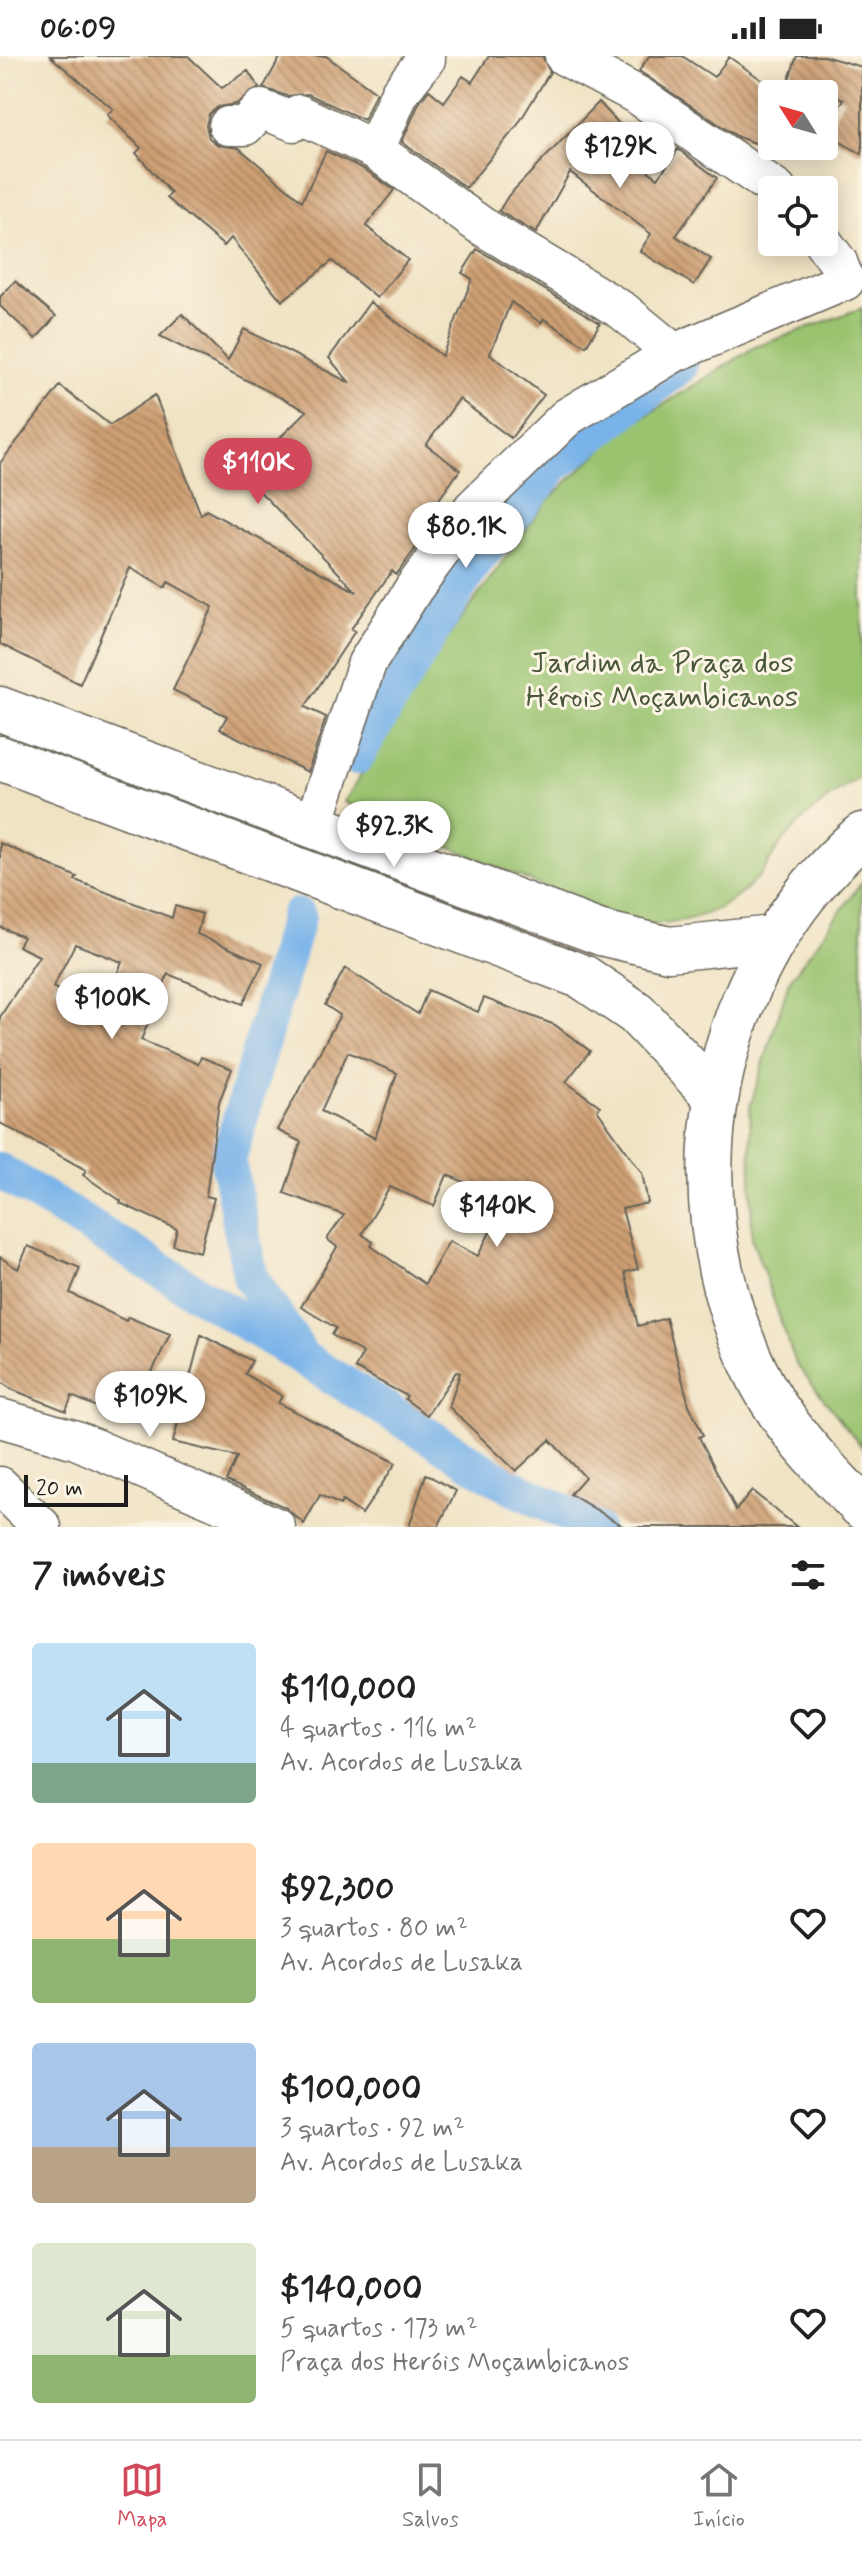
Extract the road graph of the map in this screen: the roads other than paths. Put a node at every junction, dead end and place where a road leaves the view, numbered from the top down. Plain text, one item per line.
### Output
1 (564, 56) edge
2 (426, 59) dead end
3 (228, 126) dead end
4 (375, 150) junction
5 (758, 177) edge
6 (834, 256) edge
7 (674, 353) junction
8 (0, 709) edge
9 (0, 758) edge
10 (313, 826) junction
11 (862, 835) edge
12 (773, 938) junction
13 (714, 1095) junction
14 (0, 1418) edge
15 (0, 1486) edge
16 (862, 1507) edge
17 (42, 1527) edge
18 (276, 1527) edge

1 - 5 street
2 - 4 street
3 - 4 street
4 - 7 street
6 - 7 street
7 - 10 street
8 - 10 main road
9 - 13 main road
10 - 12 main road
11 - 12 main road
12 - 13 main road
13 - 16 main road
14 - 18 street
15 - 17 street

